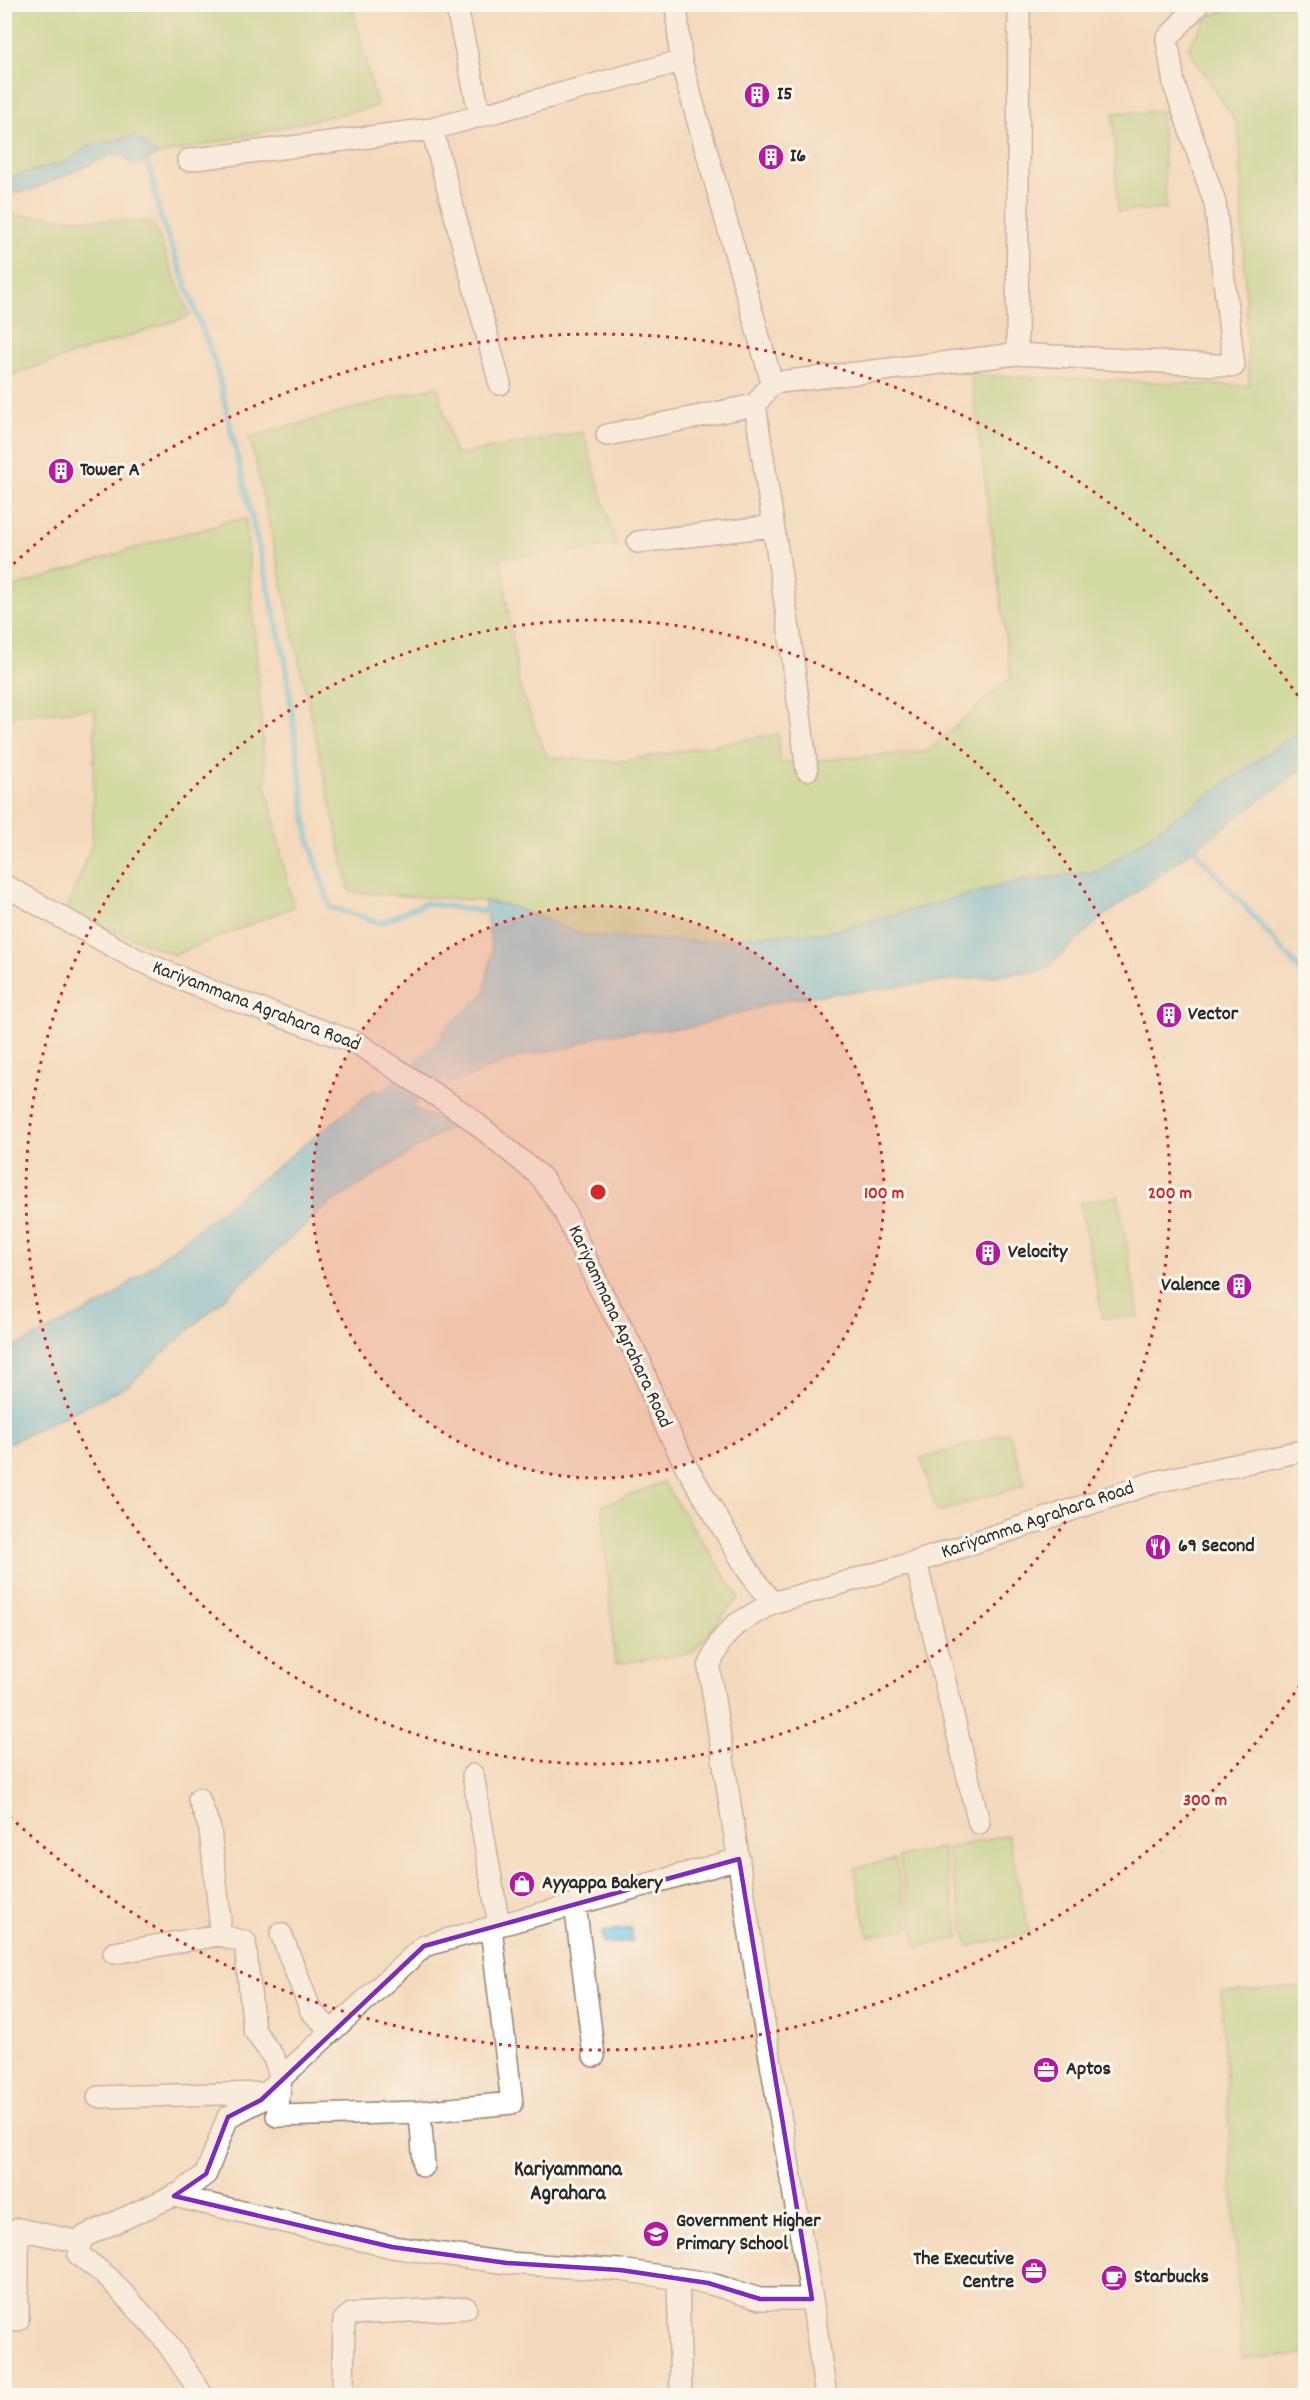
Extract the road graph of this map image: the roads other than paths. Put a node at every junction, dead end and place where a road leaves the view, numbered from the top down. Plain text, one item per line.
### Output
1 (456, 4) edge
2 (676, 4) edge
3 (1019, 4) edge
4 (1198, 4) edge
5 (681, 61) junction
6 (480, 116) junction
7 (432, 129) junction
8 (188, 160) dead end
9 (1017, 354) junction
10 (772, 383) junction
11 (500, 384) dead end
12 (755, 405) junction
13 (607, 435) dead end
14 (773, 526) junction
15 (639, 542) dead end
16 (807, 770) dead end
17 (4, 885) edge
18 (1305, 1450) edge
19 (916, 1562) junction
20 (772, 1603) junction
21 (473, 1775) dead end
22 (199, 1799) dead end
23 (979, 1823) dead end
24 (739, 1858) junction
25 (575, 1904) junction
26 (495, 1926) junction
27 (281, 1934) dead end
28 (219, 1935) junction
29 (114, 1953) dead end
30 (332, 2031) junction
31 (594, 2056) dead end
32 (274, 2085) junction
33 (98, 2097) dead end
34 (420, 2112) junction
35 (424, 2166) dead end
36 (174, 2196) junction
37 (80, 2242) junction
38 (678, 2279) junction
39 (812, 2299) junction
40 (466, 2308) dead end
41 (4, 2323) edge
42 (203, 2396) edge
43 (340, 2396) edge
44 (681, 2396) edge
45 (826, 2396) edge

1 - 6 street
2 - 5 street
3 - 9 street
4 - 9 street
5 - 6 street
5 - 10 street
6 - 7 street
7 - 8 street
7 - 11 street
9 - 10 street
10 - 12 street
12 - 13 street
12 - 14 street
14 - 15 street
14 - 16 street
17 - 20 street, Kariyammana Agrahara Road
18 - 19 street, Kariyamma Agrahara Road
19 - 20 street, Kariyamma Agrahara Road
19 - 23 street
20 - 24 street, Kariyamma Agrahara Road
21 - 26 street
22 - 28 street
24 - 25 street
24 - 39 street, Kariyamma Agrahara Road
25 - 26 street
25 - 31 street
26 - 30 street
26 - 34 street
27 - 30 street
28 - 29 street
28 - 32 street
30 - 32 street
32 - 33 street
32 - 34 street
32 - 36 street
34 - 35 street
36 - 37 street
36 - 38 street
37 - 41 street
37 - 42 street
38 - 39 street
38 - 44 street
39 - 45 street, Kariyamma Agrahara Road
40 - 43 street

